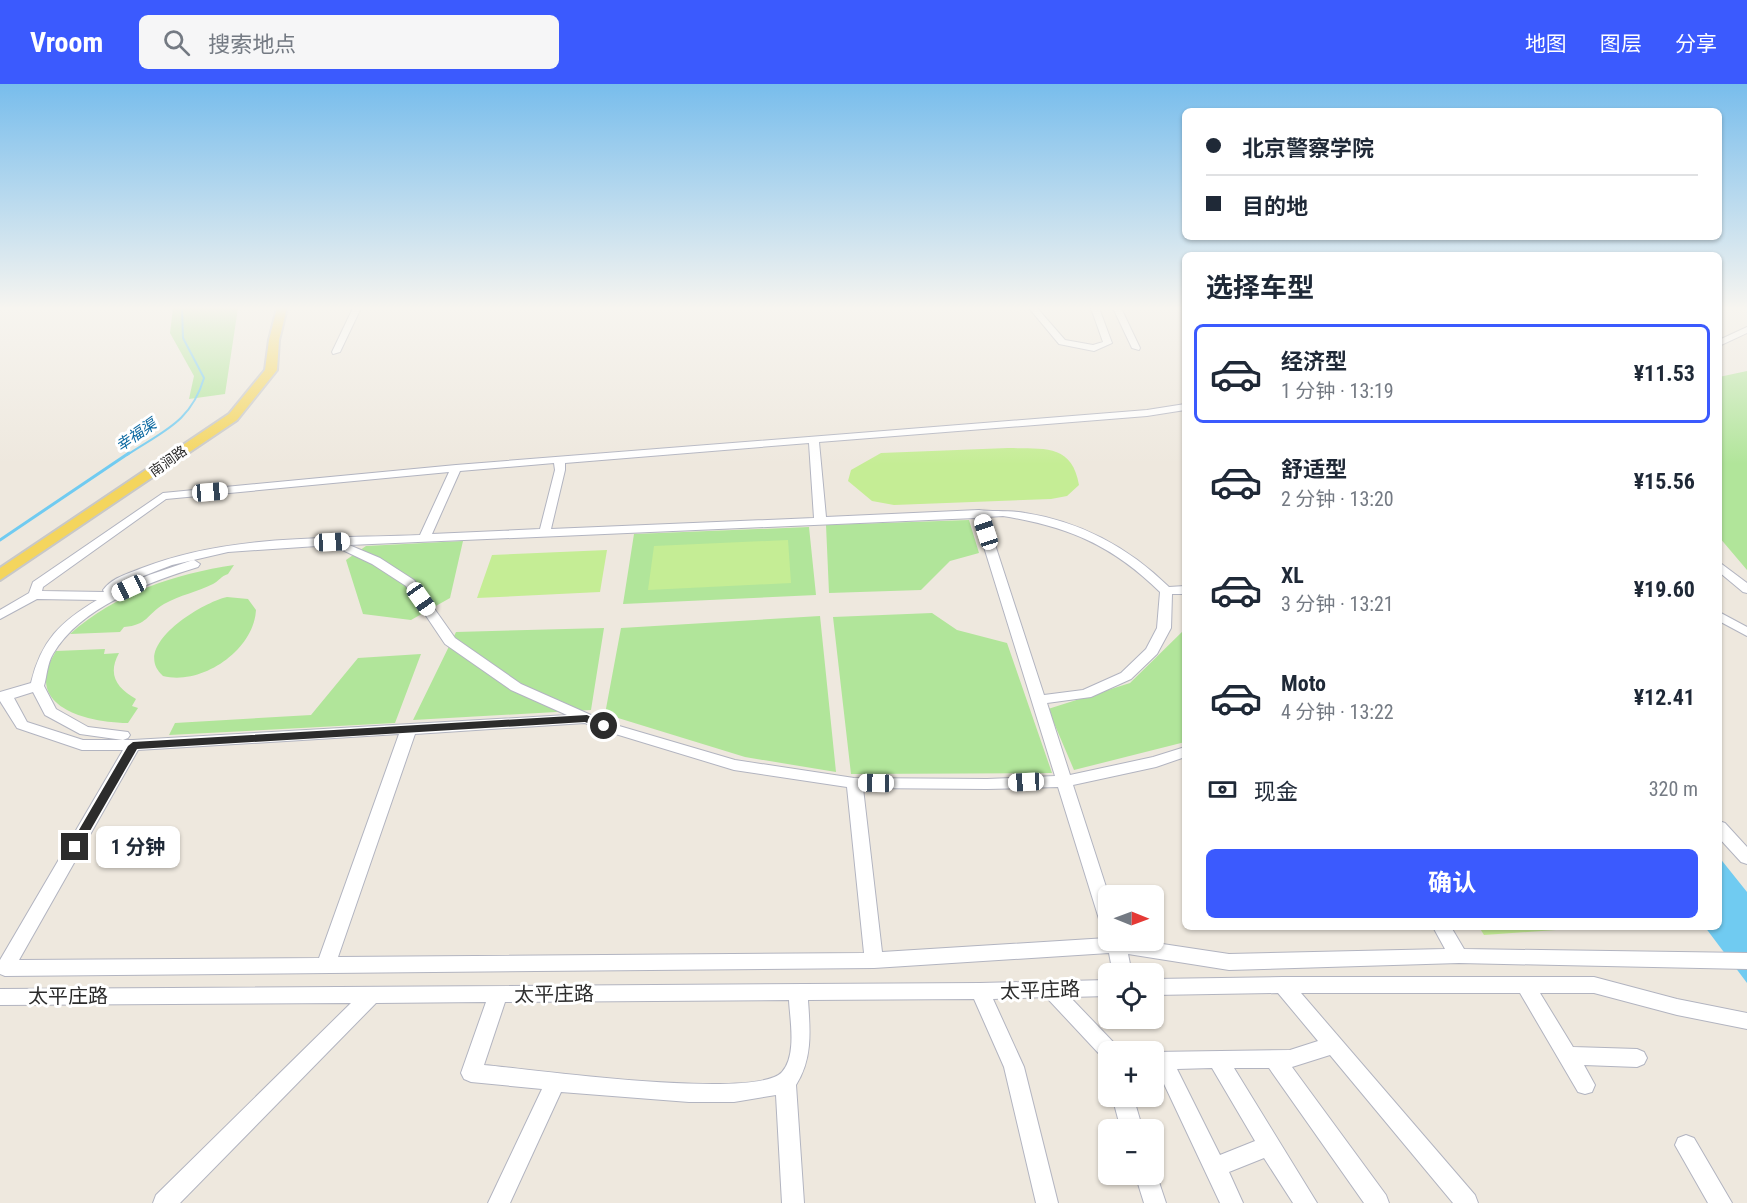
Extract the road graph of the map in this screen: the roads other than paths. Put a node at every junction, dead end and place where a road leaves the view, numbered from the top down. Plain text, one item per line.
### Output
1 (272, 360) edge
2 (1182, 407) edge
3 (814, 440) junction
4 (558, 460) junction
5 (456, 468) junction
6 (980, 513) junction
7 (820, 520) junction
8 (545, 531) junction
9 (425, 537) junction
10 (332, 542) junction
11 (246, 555) dead end
12 (1722, 568) edge
13 (0, 575) edge
14 (1747, 589) edge
15 (1182, 590) edge
16 (1166, 591) junction
17 (35, 595) junction
18 (112, 596) junction
19 (0, 615) edge
20 (1722, 618) edge
21 (1747, 632) edge
22 (37, 686) junction
23 (3, 697) edge
24 (1038, 700) junction
25 (587, 719) junction
26 (409, 728) junction
27 (128, 740) junction
28 (1182, 753) edge
29 (1065, 781) junction
30 (854, 783) junction
31 (1722, 830) edge
32 (1747, 858) edge
33 (1098, 887) edge
34 (1444, 930) edge
35 (1098, 944) edge
36 (1164, 951) edge
37 (1459, 956) junction
38 (874, 960) junction
39 (1747, 961) edge
40 (326, 964) junction
41 (1283, 985) junction
42 (1524, 985) junction
43 (1164, 987) edge
44 (1098, 988) edge
45 (1050, 989) junction
46 (798, 991) junction
47 (980, 991) junction
48 (372, 994) junction
49 (498, 994) junction
50 (0, 997) edge
51 (1747, 1021) edge
52 (1100, 1041) edge
53 (1333, 1046) junction
54 (1567, 1056) junction
55 (1273, 1058) junction
56 (1637, 1058) dead end
57 (1164, 1059) edge
58 (1218, 1060) junction
59 (1164, 1070) edge
60 (555, 1081) junction
61 (786, 1082) junction
62 (1585, 1085) dead end
63 (1686, 1145) dead end
64 (1269, 1146) junction
65 (1215, 1167) junction
66 (1149, 1185) edge
67 (499, 1202) edge
68 (164, 1203) edge
69 (793, 1203) edge
70 (1047, 1203) edge
71 (1155, 1203) edge
72 (1232, 1203) edge
73 (1306, 1203) edge
74 (1378, 1203) edge
75 (1467, 1203) edge
76 (1721, 1203) edge

1 - 13 main road, 南涧路
2 - 3 street
3 - 4 street
3 - 7 street
4 - 5 street
4 - 8 street
5 - 9 street
5 - 17 street
6 - 7 street
6 - 16 street
6 - 24 street
7 - 8 street
8 - 9 street
9 - 10 street
10 - 18 street
10 - 25 street
11 - 18 street
12 - 14 street
15 - 16 street
16 - 24 street
17 - 18 street
17 - 19 street
18 - 22 street
20 - 21 street
22 - 23 street
22 - 27 street
23 - 27 street
24 - 29 street
25 - 26 street
25 - 30 street
26 - 27 street
26 - 40 street
27 - 40 street
28 - 29 street
29 - 30 street
29 - 33 street
30 - 38 street
31 - 32 street
34 - 37 street
35 - 38 street
36 - 37 street
37 - 39 street
38 - 40 street
41 - 42 street
41 - 43 street
41 - 53 street
42 - 51 street
42 - 54 street
44 - 45 street, 太平庄路
45 - 47 street, 太平庄路
45 - 52 street
46 - 47 street, 太平庄路
46 - 49 street, 太平庄路
46 - 61 street
47 - 70 street
48 - 49 street, 太平庄路
48 - 50 street, 太平庄路
48 - 68 street
49 - 60 street
53 - 55 street
53 - 75 street
54 - 56 street
54 - 62 street
55 - 58 street
55 - 74 street
57 - 58 street
58 - 64 street
59 - 65 street
60 - 61 street
60 - 67 street
61 - 69 street
63 - 76 street
64 - 65 street
64 - 73 street
65 - 72 street
66 - 71 street

